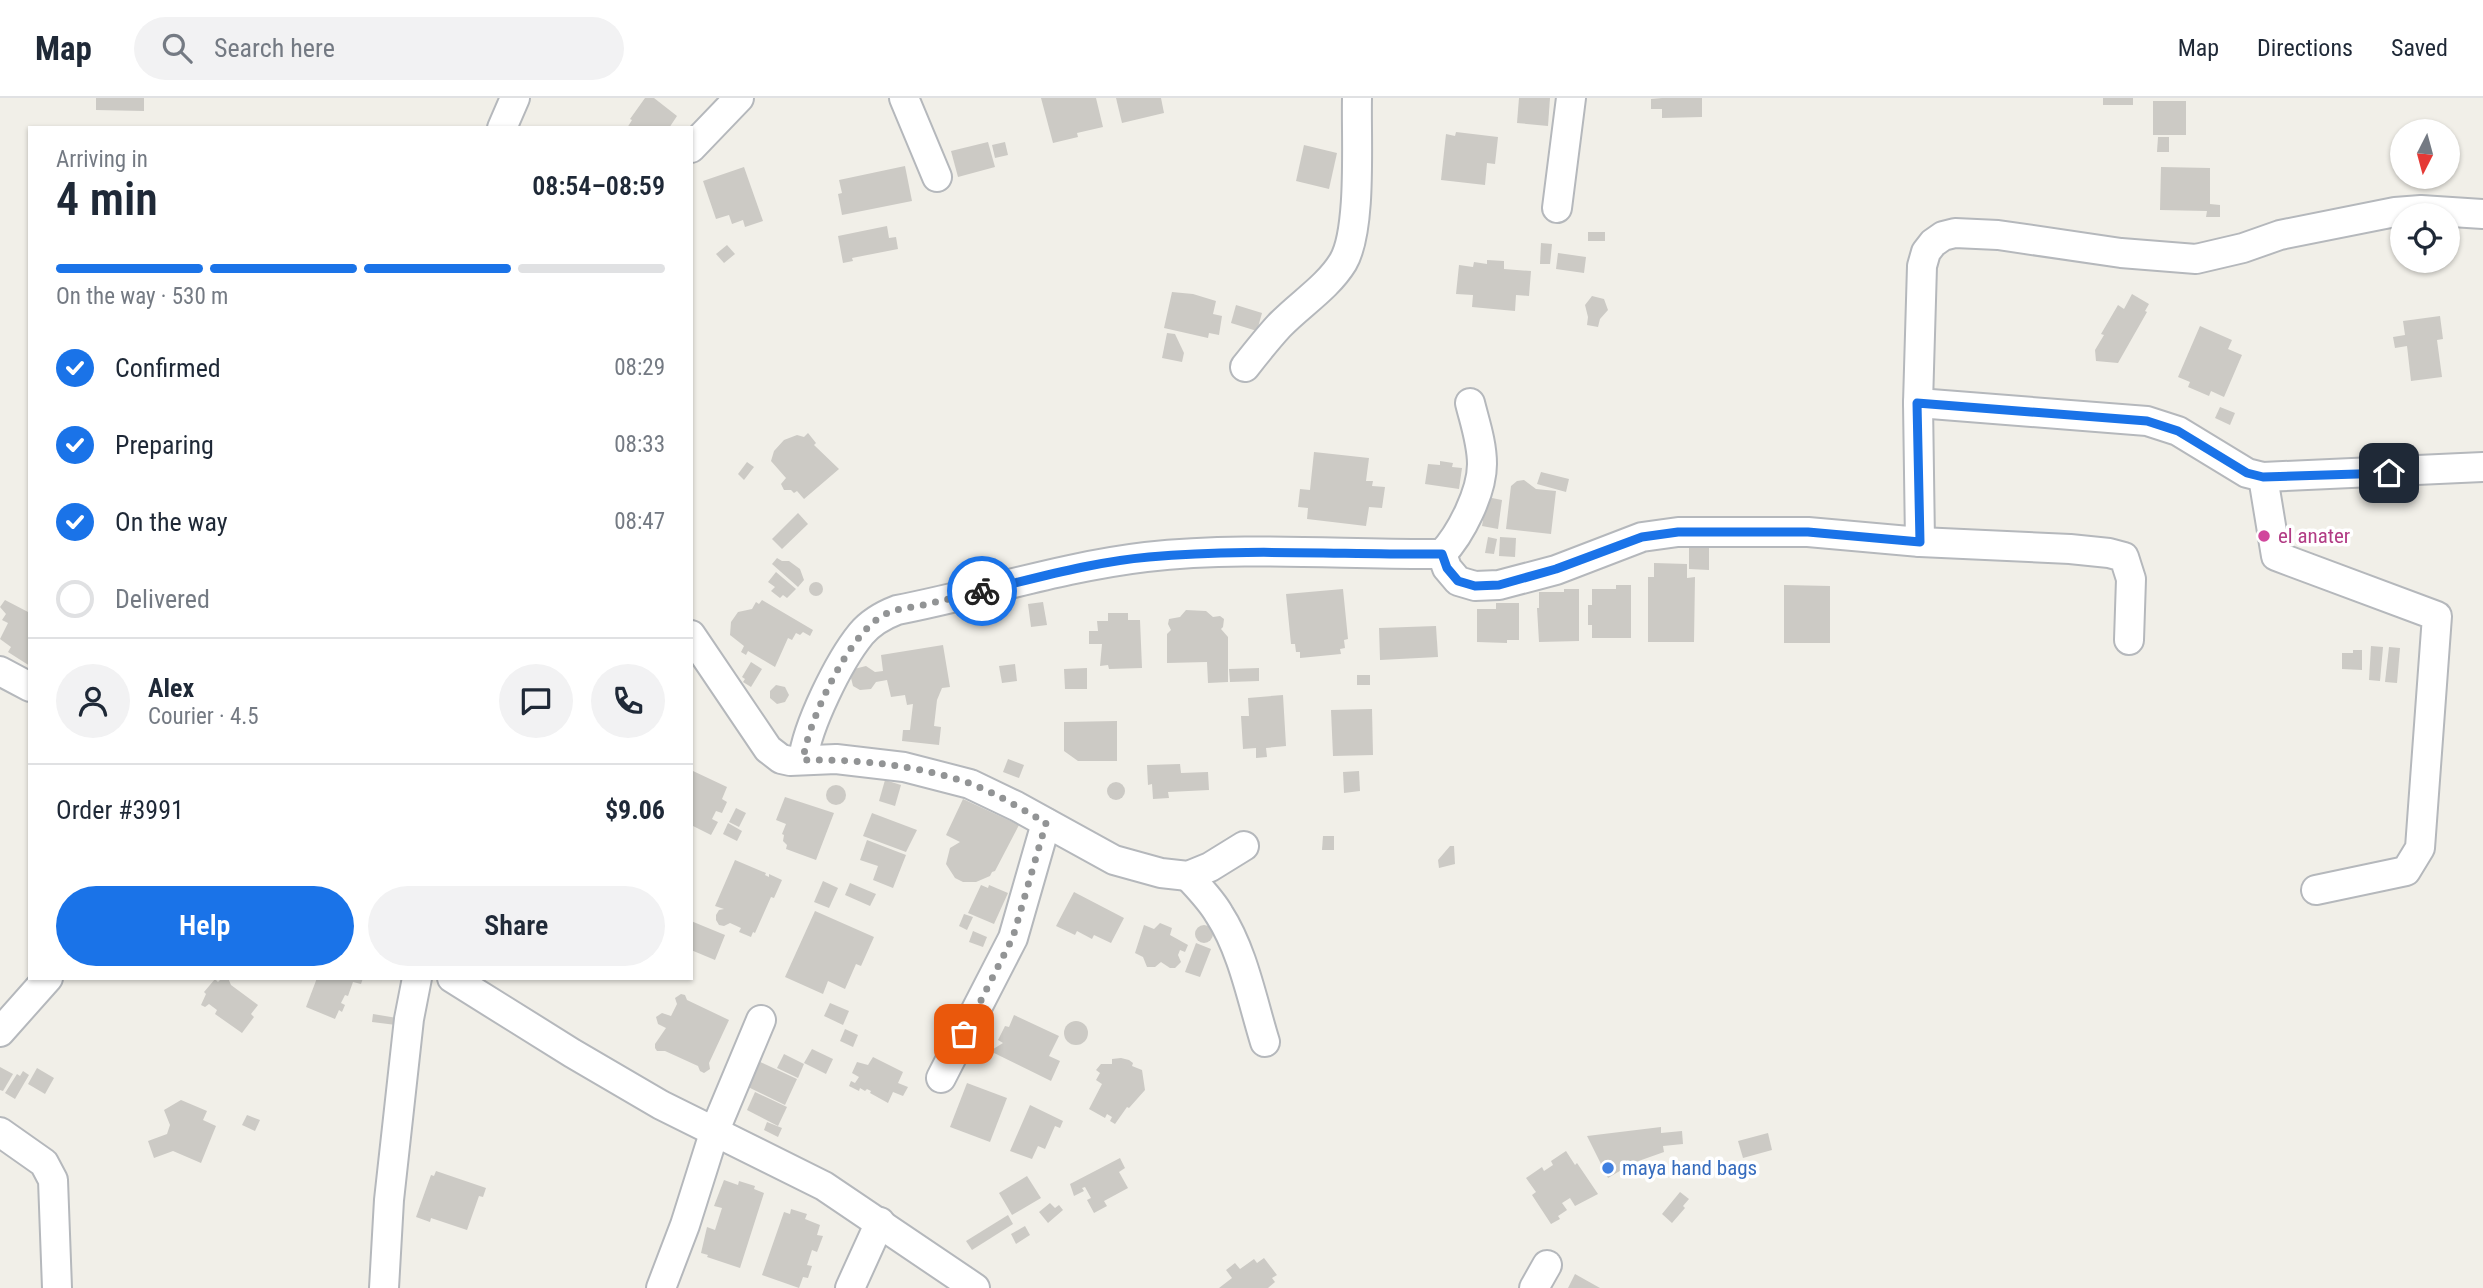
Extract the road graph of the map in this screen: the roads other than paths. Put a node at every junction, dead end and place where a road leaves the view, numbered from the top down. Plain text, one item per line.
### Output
1 (515, 98) edge
2 (739, 98) edge
3 (904, 98) edge
4 (1357, 98) edge
5 (1571, 98) edge
6 (503, 126) edge
7 (693, 146) edge
8 (937, 177) dead end
9 (1557, 208) dead end
10 (2483, 214) edge
11 (1244, 367) dead end
12 (1470, 403) dead end
13 (1917, 403) junction
14 (2483, 467) edge
15 (2263, 477) junction
16 (1920, 542) junction
17 (1442, 554) junction
18 (693, 638) edge
19 (2129, 640) dead end
20 (0, 671) edge
21 (28, 686) edge
22 (803, 760) junction
23 (1046, 823) junction
24 (1244, 846) dead end
25 (1188, 876) junction
26 (2316, 890) dead end
27 (46, 980) edge
28 (417, 980) edge
29 (466, 982) edge
30 (761, 1020) dead end
31 (0, 1032) edge
32 (1265, 1042) dead end
33 (942, 1078) dead end
34 (715, 1130) junction
35 (0, 1132) edge
36 (880, 1222) junction
37 (57, 1288) edge
38 (384, 1288) edge
39 (661, 1288) edge
40 (850, 1288) edge
41 (975, 1288) edge

1 - 6 street
2 - 7 street
3 - 8 street
4 - 11 street
5 - 9 street
10 - 13 street
12 - 17 street
13 - 15 street
13 - 16 street
14 - 15 street
15 - 26 street
16 - 17 street
16 - 19 street
17 - 22 street
18 - 22 street
20 - 21 street
22 - 23 street
23 - 25 street
23 - 33 street
24 - 25 street
25 - 32 street
27 - 31 street
28 - 38 street
29 - 34 street
30 - 34 street
34 - 36 street
34 - 39 street
35 - 37 street
36 - 40 street
36 - 41 street

